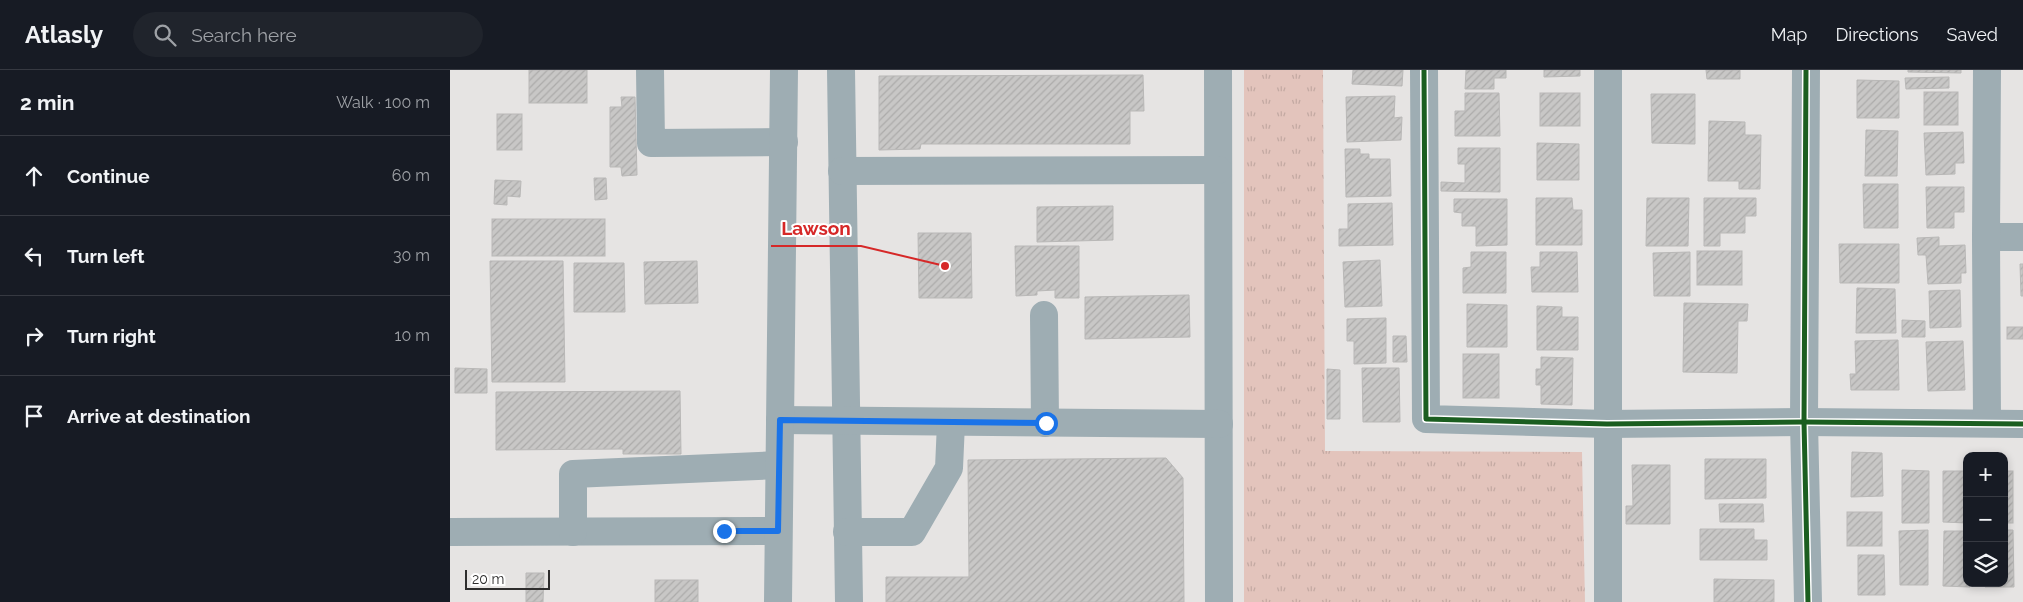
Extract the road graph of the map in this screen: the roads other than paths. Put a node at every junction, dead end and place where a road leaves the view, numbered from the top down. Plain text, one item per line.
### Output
1 (650, 70) edge
2 (784, 70) edge
3 (841, 70) edge
4 (1218, 70) edge
5 (1424, 70) edge
6 (1608, 70) edge
7 (1806, 70) edge
8 (1987, 70) edge
9 (784, 142) junction
10 (1218, 170) junction
11 (842, 171) junction
12 (1986, 237) junction
13 (2023, 237) edge
14 (1044, 315) dead end
15 (780, 420) junction
16 (846, 422) junction
17 (1804, 422) junction
18 (951, 423) junction
19 (1046, 423) junction
20 (1987, 423) junction
21 (1219, 424) junction
22 (1607, 424) junction
23 (2023, 424) edge
24 (779, 465) junction
25 (778, 531) junction
26 (450, 532) edge
27 (573, 532) junction
28 (847, 532) junction
29 (778, 602) edge
30 (849, 602) edge
31 (1219, 602) edge
32 (1608, 602) edge
33 (1808, 602) edge

1 - 9 street
2 - 9 street
3 - 11 street
4 - 10 street
5 - 22 street
6 - 22 street
7 - 17 street
8 - 12 street
9 - 15 street
10 - 11 street
10 - 21 street
11 - 16 street
12 - 13 street
12 - 20 street
14 - 19 street
15 - 16 street
15 - 24 street
16 - 18 street
16 - 28 street
17 - 20 street
17 - 22 street
17 - 33 street
18 - 19 street
18 - 28 street
19 - 21 street
20 - 23 street
21 - 31 street
22 - 32 street
24 - 25 street
24 - 27 street
25 - 27 street
25 - 29 street
26 - 27 street
28 - 30 street

